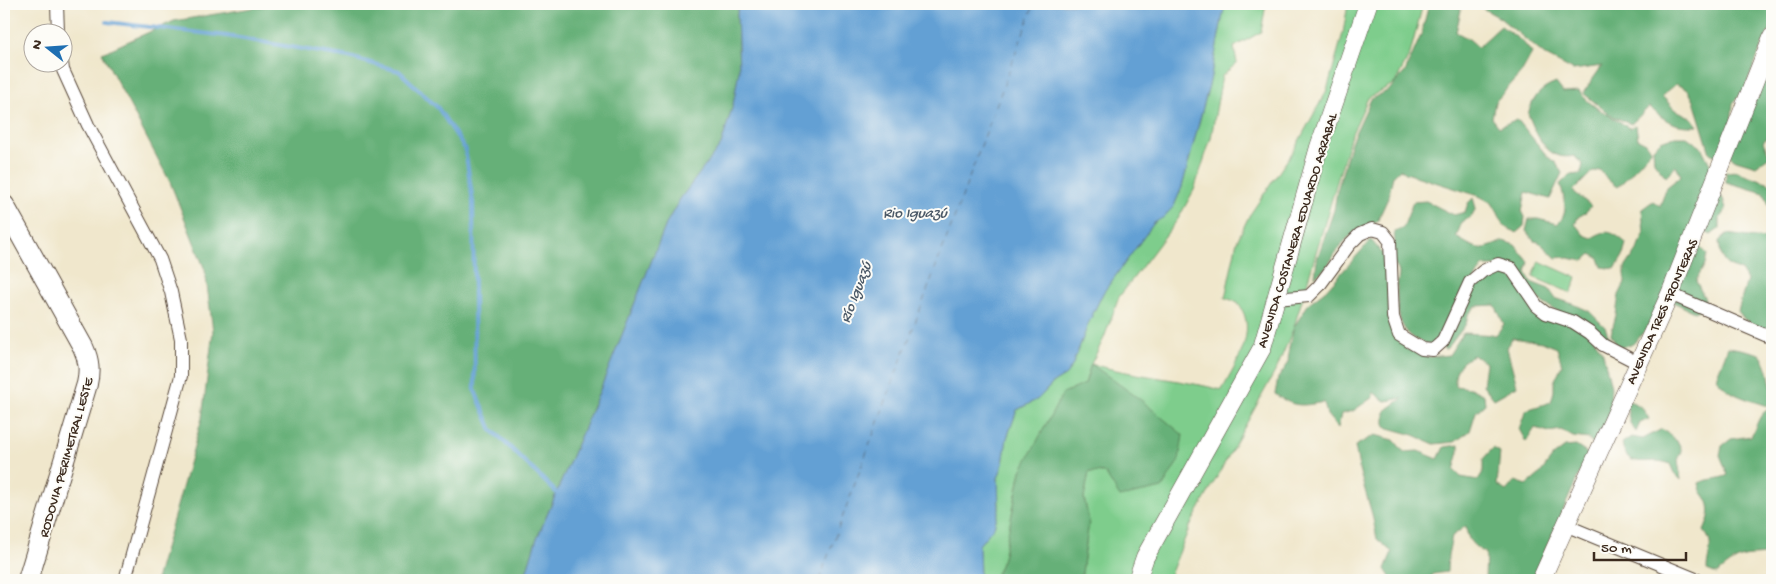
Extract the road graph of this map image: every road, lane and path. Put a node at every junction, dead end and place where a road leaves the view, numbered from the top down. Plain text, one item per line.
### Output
1 (57, 4) edge
2 (1368, 4) edge
3 (58, 22) edge
4 (1772, 37) edge
5 (1766, 70) edge
6 (64, 72) edge
7 (4, 205) edge
8 (1670, 294) junction
9 (1276, 299) junction
10 (1772, 338) edge
11 (1638, 363) junction
12 (1566, 525) junction
13 (28, 580) edge
14 (125, 580) edge
15 (1137, 580) edge
16 (1541, 580) edge
17 (1698, 580) edge

1 - 3 street
2 - 9 main road, AVENIDA COSTANERA EDUARDO ARRABAL
4 - 5 main road, AVENIDA TRES FRONTERAS
5 - 8 main road, AVENIDA TRES FRONTERAS
6 - 14 street
7 - 13 highway, RODOVIA PERIMETRAL LESTE
8 - 10 street
8 - 11 main road, AVENIDA TRES FRONTERAS
9 - 11 street
9 - 15 main road, AVENIDA COSTANERA EDUARDO ARRABAL
11 - 12 main road, AVENIDA TRES FRONTERAS
12 - 16 main road, AVENIDA TRES FRONTERAS
12 - 17 street

